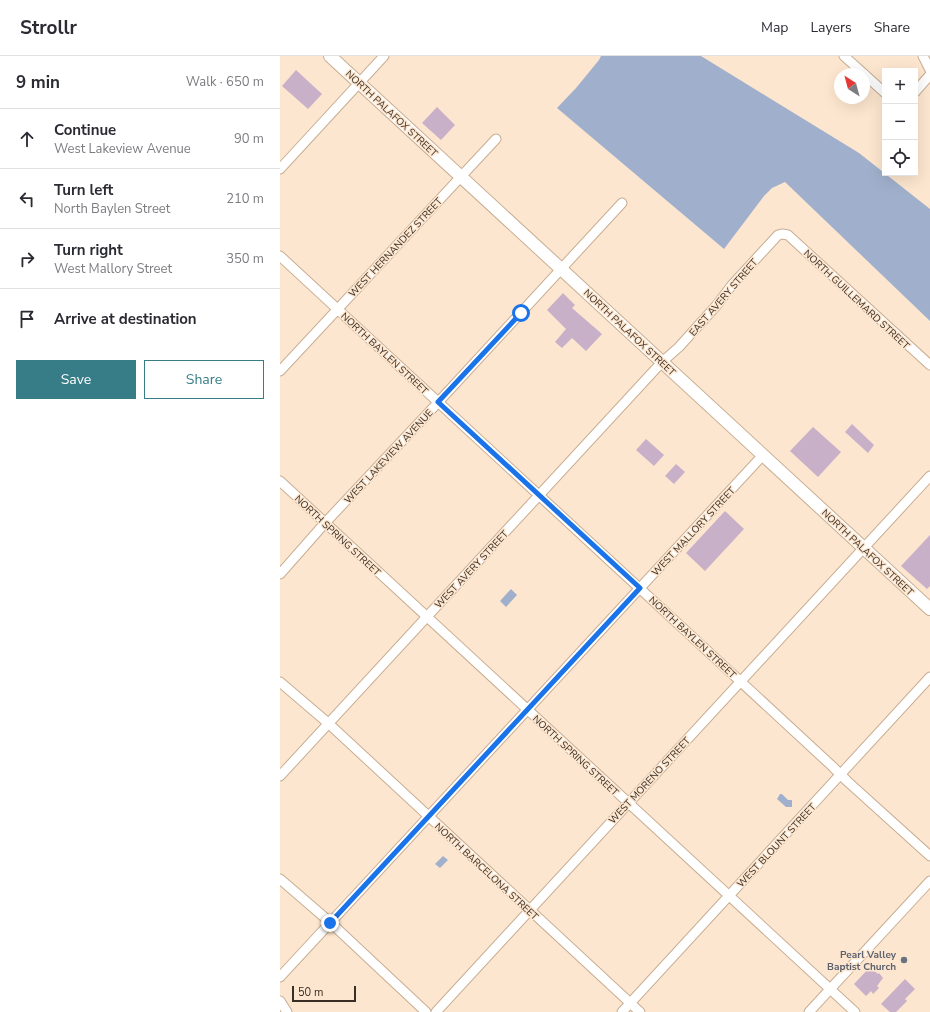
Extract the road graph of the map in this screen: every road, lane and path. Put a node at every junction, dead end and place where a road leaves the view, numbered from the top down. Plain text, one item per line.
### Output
1 (330, 56) edge
2 (384, 56) edge
3 (844, 56) edge
4 (923, 56) edge
5 (857, 68) edge
6 (930, 70) edge
7 (930, 75) edge
8 (870, 79) edge
9 (360, 83) junction
10 (918, 89) edge
11 (882, 90) edge
12 (496, 139) dead end
13 (280, 169) edge
14 (460, 176) junction
15 (622, 203) dead end
16 (784, 234) joint
17 (280, 256) edge
18 (562, 269) junction
19 (338, 309) junction
20 (662, 362) junction
21 (930, 365) edge
22 (280, 371) edge
23 (438, 402) junction
24 (763, 455) junction
25 (930, 476) edge
26 (280, 481) edge
27 (539, 495) junction
28 (325, 523) junction
29 (863, 548) junction
30 (280, 574) edge
31 (640, 588) junction
32 (930, 609) edge
33 (426, 617) junction
34 (930, 677) edge
35 (741, 681) junction
36 (280, 682) edge
37 (528, 710) junction
38 (328, 723) junction
39 (841, 774) junction
40 (280, 776) edge
41 (628, 803) junction
42 (429, 817) junction
43 (930, 856) edge
44 (280, 879) edge
45 (930, 881) edge
46 (729, 896) junction
47 (530, 910) junction
48 (330, 923) junction
49 (280, 977) edge
50 (830, 989) junction
51 (280, 1002) edge
52 (630, 1003) junction
53 (287, 1012) edge
54 (426, 1012) edge
55 (436, 1012) edge
56 (622, 1012) edge
57 (640, 1012) edge
58 (809, 1012) edge
59 (855, 1012) edge

1 - 9 main road, NORTH PALAFOX STREET
2 - 9 street
3 - 5 street
4 - 6 street
7 - 10 street
8 - 11 street
9 - 13 street
9 - 14 main road, NORTH PALAFOX STREET
12 - 14 street, WEST HERNANDEZ STREET
14 - 18 main road, NORTH PALAFOX STREET
14 - 19 street, WEST HERNANDEZ STREET
15 - 18 street, WEST LAKEVIEW AVENUE
16 - 20 street, EAST AVERY STREET
16 - 21 street, NORTH GUILLEMARD STREET
17 - 19 street, NORTH BAYLEN STREET
18 - 20 main road, NORTH PALAFOX STREET
18 - 23 street, WEST LAKEVIEW AVENUE
19 - 22 street, WEST HERNANDEZ STREET
19 - 23 street, NORTH BAYLEN STREET
20 - 24 main road, NORTH PALAFOX STREET
20 - 27 street, WEST AVERY STREET
23 - 27 street, NORTH BAYLEN STREET
23 - 28 street, WEST LAKEVIEW AVENUE
24 - 29 main road, NORTH PALAFOX STREET
24 - 31 street, WEST MALLORY STREET
25 - 29 street, WEST MORENO STREET
26 - 28 street, NORTH SPRING STREET
27 - 31 street, NORTH BAYLEN STREET
27 - 33 street, WEST AVERY STREET
28 - 30 street, WEST LAKEVIEW AVENUE
28 - 33 street, NORTH SPRING STREET
29 - 32 main road, NORTH PALAFOX STREET
29 - 35 street, WEST MORENO STREET
31 - 35 street, NORTH BAYLEN STREET
31 - 37 street, WEST MALLORY STREET
33 - 37 street, NORTH SPRING STREET
33 - 38 street, WEST AVERY STREET
34 - 39 street, WEST BLOUNT STREET
35 - 39 street, NORTH BAYLEN STREET
35 - 41 street, WEST MORENO STREET
36 - 38 street, NORTH BARCELONA STREET
37 - 41 street, NORTH SPRING STREET
37 - 42 street, WEST MALLORY STREET
38 - 40 street, WEST AVERY STREET
38 - 42 street, NORTH BARCELONA STREET
39 - 43 street, NORTH BAYLEN STREET
39 - 46 street, WEST BLOUNT STREET
41 - 46 street, NORTH SPRING STREET
41 - 47 street, WEST MORENO STREET
42 - 47 street, NORTH BARCELONA STREET
42 - 48 street, WEST MALLORY STREET
44 - 48 street
45 - 50 street
46 - 50 street, NORTH SPRING STREET
46 - 52 street, WEST BLOUNT STREET
47 - 52 street, NORTH BARCELONA STREET
47 - 55 street, WEST MORENO STREET
48 - 49 street, WEST MALLORY STREET
48 - 54 street
50 - 58 street
50 - 59 street, NORTH SPRING STREET
51 - 53 street
52 - 56 street, WEST BLOUNT STREET
52 - 57 street, NORTH BARCELONA STREET

